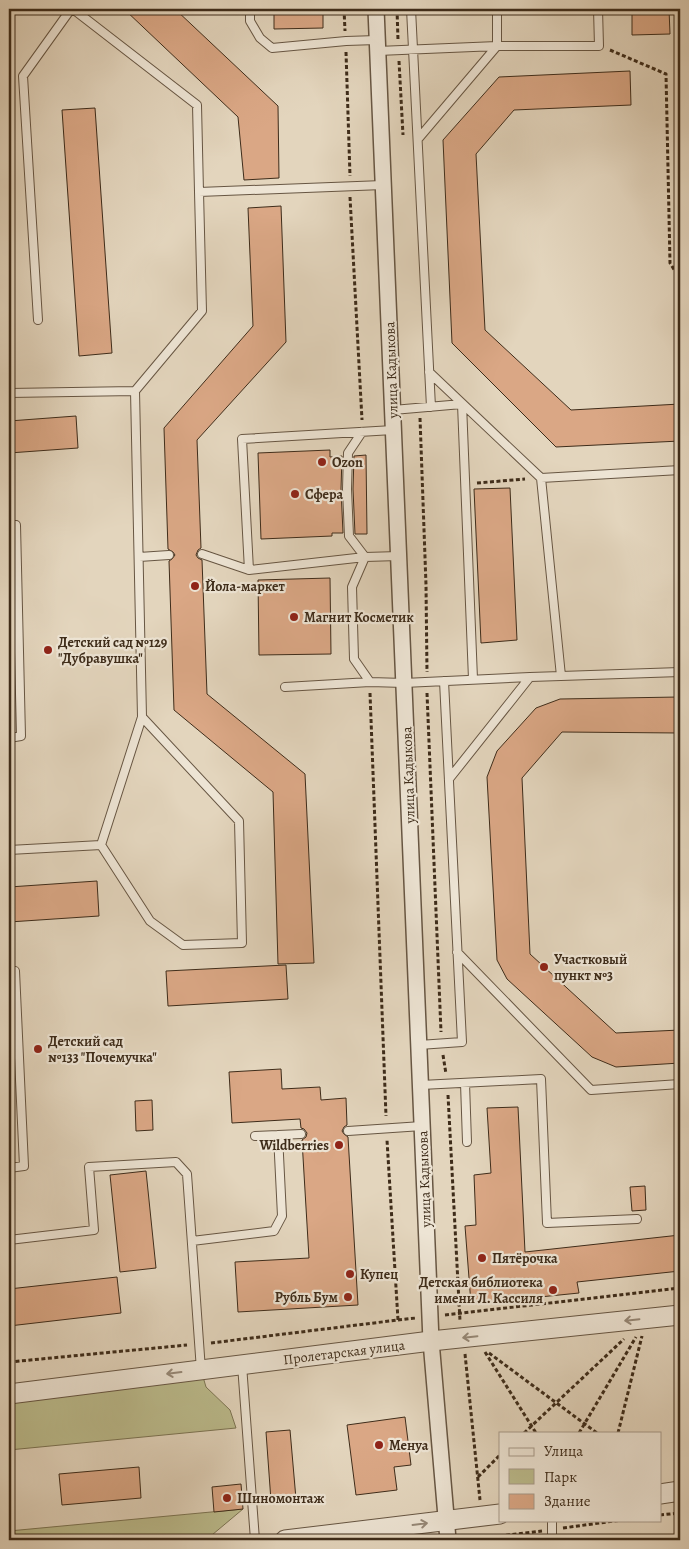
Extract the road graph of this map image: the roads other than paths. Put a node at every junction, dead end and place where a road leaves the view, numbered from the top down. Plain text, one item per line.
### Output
1 (72, 9) edge
2 (250, 9) edge
3 (376, 9) edge
4 (412, 9) edge
5 (497, 9) edge
6 (598, 9) edge
7 (378, 46) junction
8 (497, 46) junction
9 (414, 50) junction
10 (418, 139) junction
11 (383, 185) junction
12 (199, 192) junction
13 (38, 320) dead end
14 (429, 372) junction
15 (135, 390) junction
16 (9, 393) edge
17 (462, 404) junction
18 (431, 406) junction
19 (393, 410) junction
20 (394, 430) junction
21 (362, 432) junction
22 (680, 470) edge
23 (541, 478) junction
24 (9, 525) edge
25 (202, 554) dead end
26 (169, 555) dead end
27 (139, 556) junction
28 (399, 556) junction
29 (365, 557) junction
30 (249, 570) junction
31 (680, 672) edge
32 (560, 676) junction
33 (530, 677) junction
34 (473, 680) junction
35 (444, 681) junction
36 (370, 682) junction
37 (404, 683) junction
38 (285, 687) dead end
39 (142, 717) junction
40 (9, 738) edge
41 (449, 779) junction
42 (101, 845) junction
43 (9, 850) edge
44 (457, 952) junction
45 (9, 972) edge
46 (419, 1045) junction
47 (465, 1083) junction
48 (680, 1084) edge
49 (420, 1085) junction
50 (422, 1126) junction
51 (348, 1131) dead end
52 (301, 1134) dead end
53 (278, 1135) junction
54 (255, 1136) dead end
55 (466, 1142) dead end
56 (9, 1168) edge
57 (637, 1219) dead end
58 (9, 1240) edge
59 (192, 1241) junction
60 (680, 1315) edge
61 (431, 1341) junction
62 (242, 1365) junction
63 (200, 1370) junction
64 (9, 1394) edge
65 (680, 1492) edge
66 (662, 1494) edge
67 (499, 1514) edge
68 (446, 1521) junction
69 (552, 1522) edge
70 (255, 1540) edge
71 (285, 1540) edge
72 (448, 1540) edge
73 (552, 1540) edge

1 - 12 lane
1 - 13 lane
2 - 7 lane
3 - 7 street, улица Кадыкова
4 - 9 lane
5 - 8 lane
6 - 8 lane
7 - 9 lane
7 - 11 street, улица Кадыкова
8 - 9 lane
8 - 10 lane
9 - 10 lane
10 - 14 lane
11 - 12 lane
11 - 19 street, улица Кадыкова
12 - 15 lane
14 - 17 lane
14 - 18 lane
15 - 16 lane
15 - 27 lane
17 - 18 lane
17 - 23 lane
17 - 34 lane
18 - 19 lane
19 - 20 street, улица Кадыкова
20 - 21 lane
20 - 28 street, улица Кадыкова
21 - 29 lane
21 - 30 lane
22 - 23 lane
23 - 32 lane
24 - 40 lane
25 - 30 lane
26 - 27 lane
27 - 39 lane
28 - 29 lane
28 - 37 street, улица Кадыкова
29 - 30 lane
29 - 36 lane
31 - 32 lane
32 - 33 lane
33 - 34 lane
33 - 41 lane
34 - 35 lane
35 - 37 lane
35 - 41 lane
36 - 37 lane
36 - 38 lane
37 - 46 street, улица Кадыкова
39 - 42 lane
39 - 42 lane
41 - 44 lane
42 - 43 lane
44 - 46 lane
44 - 48 lane
45 - 56 lane
46 - 49 street, улица Кадыкова
47 - 49 lane
47 - 55 lane
47 - 57 lane
49 - 50 street, улица Кадыкова
50 - 51 lane
50 - 61 street, улица Кадыкова
52 - 53 lane
53 - 54 lane
53 - 59 lane
58 - 59 lane
59 - 63 lane
60 -> 61 street, Пролетарская улица
61 - 62 street, Пролетарская улица
61 - 68 street, улица Кадыкова
62 - 63 street, Пролетарская улица
62 - 70 lane
63 -> 64 street, Пролетарская улица
65 - 66 street
67 - 68 street
71 -> 68 street
68 - 72 street, улица Кадыкова
69 - 73 lane

